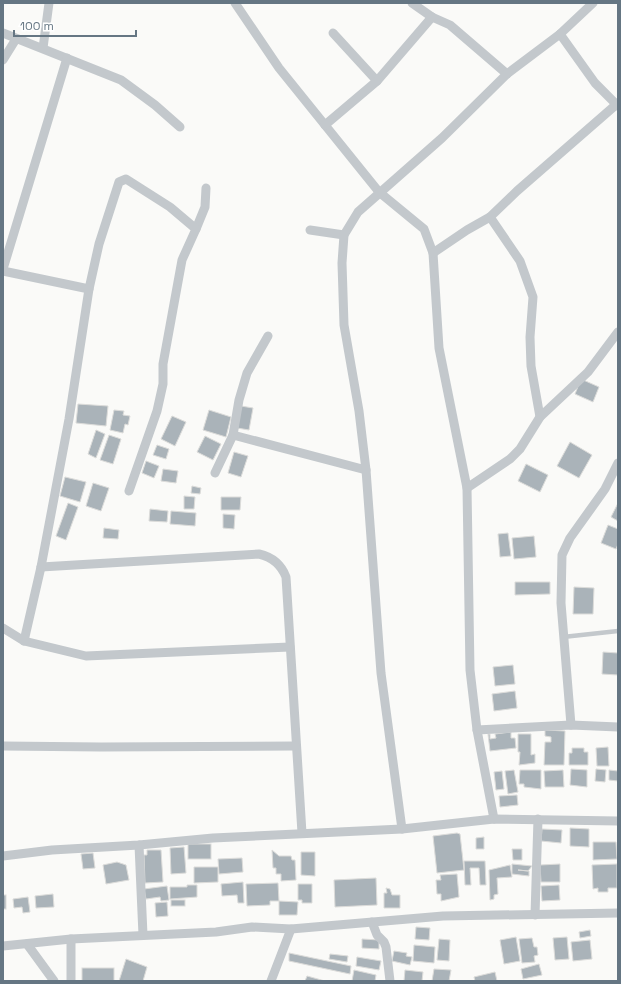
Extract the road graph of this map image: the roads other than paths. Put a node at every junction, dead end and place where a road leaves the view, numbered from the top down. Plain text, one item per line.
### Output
1 (49, 3) edge
2 (235, 3) edge
3 (412, 3) edge
4 (593, 3) edge
5 (432, 17) junction
6 (3, 32) edge
7 (333, 33) dead end
8 (560, 34) junction
9 (16, 39) junction
10 (43, 48) junction
11 (67, 58) junction
12 (3, 60) edge
13 (507, 74) junction
14 (377, 80) junction
15 (618, 104) edge
16 (325, 126) junction
17 (180, 127) dead end
18 (206, 188) dead end
19 (379, 192) junction
20 (490, 217) junction
21 (196, 229) junction
22 (310, 230) dead end
23 (344, 235) junction
24 (433, 253) junction
25 (3, 270) edge
26 (89, 289) junction
27 (618, 332) edge
28 (268, 336) dead end
29 (540, 417) junction
30 (233, 435) junction
31 (618, 463) edge
32 (366, 470) junction
33 (215, 473) dead end
34 (467, 488) junction
35 (129, 491) dead end
36 (41, 568) junction
37 (3, 628) edge
38 (618, 631) edge
39 (563, 637) junction
40 (24, 641) junction
41 (290, 647) junction
42 (571, 725) junction
43 (618, 727) edge
44 (477, 730) junction
45 (3, 746) edge
46 (295, 746) junction
47 (494, 819) junction
48 (538, 819) junction
49 (618, 821) edge
50 (402, 829) junction
51 (302, 833) junction
52 (139, 845) junction
53 (3, 856) edge
54 (618, 913) edge
55 (534, 915) junction
56 (372, 922) junction
57 (291, 929) junction
58 (143, 935) junction
59 (71, 939) junction
60 (27, 944) junction
61 (3, 946) edge
62 (54, 981) edge
63 (71, 981) edge
64 (271, 981) edge
65 (390, 981) edge

1 - 10 street
2 - 16 street
3 - 5 street
4 - 8 street
5 - 13 street
5 - 14 street
6 - 9 street
7 - 14 street
8 - 13 street
8 - 15 street
9 - 10 street
9 - 12 street
10 - 11 street
11 - 17 street
11 - 25 street
13 - 19 street
14 - 16 street
15 - 20 street
16 - 19 street
18 - 21 street
19 - 23 street
19 - 24 street
20 - 24 street
20 - 29 street
21 - 26 street
21 - 35 street
22 - 23 street
23 - 32 street
24 - 34 street
25 - 26 street
26 - 36 street
27 - 29 street
28 - 30 street
29 - 34 street
30 - 32 street
30 - 33 street
31 - 39 street
32 - 50 street
34 - 44 street
36 - 40 street
36 - 41 street
37 - 40 street
38 - 39 lane
39 - 42 street
40 - 41 street
41 - 46 street
42 - 43 street
42 - 44 street
44 - 47 street
45 - 46 street
46 - 51 street
47 - 48 street
47 - 50 street
48 - 49 street
48 - 55 street
50 - 51 street
51 - 52 street
52 - 53 street
52 - 58 street
54 - 55 street
55 - 56 street
56 - 57 street
56 - 65 street
57 - 58 street
57 - 64 street
58 - 59 street
59 - 60 street
59 - 63 street
60 - 61 street
60 - 62 street

